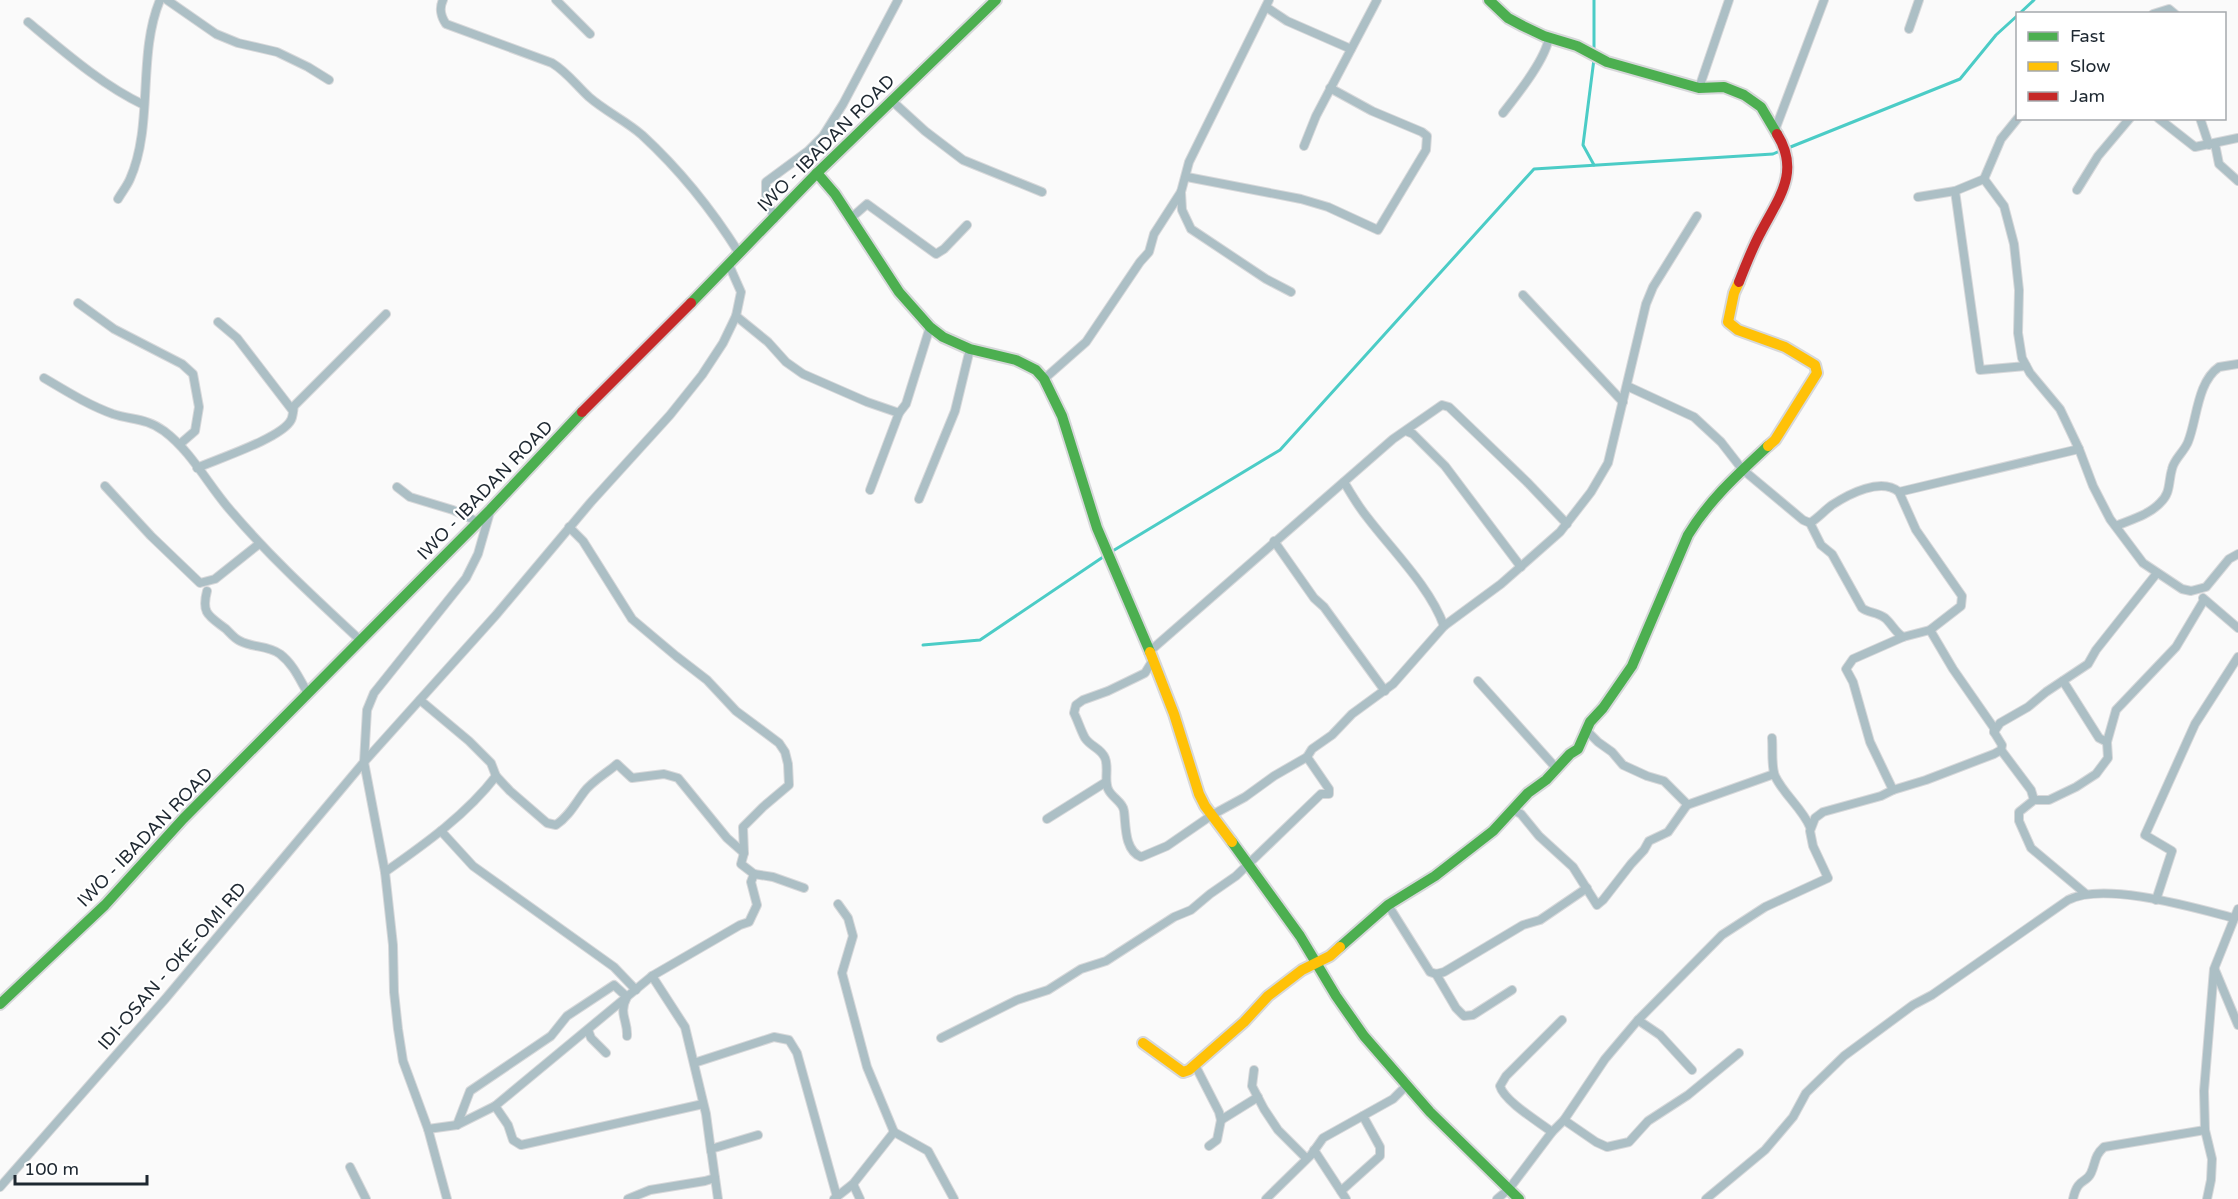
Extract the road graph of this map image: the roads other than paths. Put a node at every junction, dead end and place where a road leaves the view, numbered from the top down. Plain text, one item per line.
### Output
1 (160, 0) edge
2 (167, 0) edge
3 (443, 0) edge
4 (556, 0) edge
5 (898, 0) edge
6 (996, 0) edge
7 (1377, 0) edge
8 (1489, 0) edge
9 (1729, 0) edge
10 (1824, 0) edge
11 (1919, 0) edge
12 (1267, 4) edge
13 (28, 22) dead end
14 (1909, 29) dead end
15 (591, 34) dead end
16 (1549, 37) junction
17 (1351, 49) junction
18 (329, 80) dead end
19 (1330, 88) junction
20 (1699, 88) junction
21 (891, 100) junction
22 (144, 105) junction
23 (1503, 113) dead end
24 (2016, 120) edge
25 (2128, 120) edge
26 (2161, 120) edge
27 (2201, 120) edge
28 (1775, 130) junction
29 (2238, 138) edge
30 (2212, 145) junction
31 (1304, 146) dead end
32 (818, 173) junction
33 (1186, 177) junction
34 (1984, 179) junction
35 (2238, 181) edge
36 (2077, 190) dead end
37 (1954, 191) junction
38 (1042, 192) dead end
39 (1181, 192) junction
40 (1918, 197) dead end
41 (118, 199) dead end
42 (1697, 216) dead end
43 (850, 218) junction
44 (774, 219) junction
45 (967, 225) dead end
46 (739, 253) junction
47 (729, 265) junction
48 (1291, 292) dead end
49 (1523, 295) dead end
50 (78, 303) dead end
51 (386, 314) dead end
52 (736, 316) junction
53 (218, 322) dead end
54 (930, 327) junction
55 (970, 349) junction
56 (2238, 364) edge
57 (2026, 366) junction
58 (44, 378) dead end
59 (1044, 379) junction
60 (1627, 386) junction
61 (1623, 402) junction
62 (293, 411) junction
63 (899, 413) junction
64 (1406, 431) junction
65 (180, 444) junction
66 (2079, 449) junction
67 (197, 468) junction
68 (1742, 469) junction
69 (1344, 482) junction
70 (105, 486) dead end
71 (396, 488) dead end
72 (870, 490) dead end
73 (1899, 492) junction
74 (920, 499) dead end
75 (490, 510) junction
76 (478, 522) junction
77 (1810, 523) junction
78 (1567, 524) junction
79 (2116, 526) junction
80 (569, 527) junction
81 (1274, 541) junction
82 (259, 544) junction
83 (2238, 554) edge
84 (1521, 567) junction
85 (2157, 573) junction
86 (207, 591) dead end
87 (2195, 591) junction
88 (2204, 600) junction
89 (1444, 626) junction
90 (2238, 628) edge
91 (1930, 630) junction
92 (1903, 637) junction
93 (360, 640) junction
94 (1152, 656) junction
95 (2238, 657) edge
96 (1478, 681) dead end
97 (2063, 681) junction
98 (1384, 691) junction
99 (307, 693) junction
100 (420, 700) junction
101 (1586, 730) junction
102 (1994, 732) junction
103 (1772, 738) dead end
104 (2107, 742) junction
105 (2001, 750) junction
106 (1307, 757) junction
107 (364, 762) junction
108 (1557, 769) junction
109 (1774, 774) junction
110 (496, 776) junction
111 (1106, 782) junction
112 (1893, 790) junction
113 (2034, 800) junction
114 (1687, 805) junction
115 (1513, 810) junction
116 (1212, 815) junction
117 (1047, 819) dead end
118 (1810, 827) junction
119 (441, 831) junction
120 (744, 853) junction
121 (1249, 864) junction
122 (385, 872) junction
123 (754, 874) junction
124 (804, 888) dead end
125 (1587, 888) junction
126 (2086, 894) junction
127 (2156, 900) junction
128 (838, 904) dead end
129 (1388, 905) junction
130 (2238, 909) edge
131 (2234, 918) junction
132 (1317, 964) junction
133 (2214, 969) junction
134 (1436, 974) junction
135 (652, 976) junction
136 (636, 990) junction
137 (1512, 990) dead end
138 (627, 997) junction
139 (0, 1004) edge
140 (1562, 1020) dead end
141 (1638, 1020) junction
142 (2238, 1025) edge
143 (588, 1030) junction
144 (627, 1036) dead end
145 (941, 1038) dead end
146 (1143, 1043) dead end
147 (606, 1053) dead end
148 (1739, 1053) dead end
149 (694, 1063) junction
150 (1195, 1065) junction
151 (1254, 1070) dead end
152 (1692, 1070) dead end
153 (1407, 1085) junction
154 (1258, 1097) junction
155 (703, 1104) junction
156 (495, 1106) junction
157 (1363, 1116) junction
158 (1221, 1120) junction
159 (1564, 1120) junction
160 (457, 1125) junction
161 (428, 1129) junction
162 (2205, 1130) junction
163 (894, 1132) junction
164 (1552, 1132) junction
165 (758, 1135) dead end
166 (1209, 1146) dead end
167 (1314, 1150) junction
168 (711, 1151) junction
169 (1306, 1158) junction
170 (350, 1167) dead end
171 (715, 1178) junction
172 (854, 1184) junction
173 (0, 1187) edge
174 (1509, 1189) junction
175 (2210, 1190) junction
176 (1341, 1191) junction
177 (835, 1198) edge
178 (366, 1199) edge
179 (447, 1199) edge
180 (628, 1199) edge
181 (718, 1199) edge
182 (860, 1199) edge
183 (954, 1199) edge
184 (1266, 1199) edge
185 (1346, 1199) edge
186 (1497, 1199) edge
187 (1519, 1199) edge
188 (1706, 1199) edge
189 (2073, 1199) edge
190 (2207, 1199) edge
191 (2216, 1199) edge

1 - 22 street
2 - 18 street
3 - 46 street
4 - 15 street
5 - 44 street
6 - 21 street, IWO - IBADAN ROAD
7 - 17 street
8 - 16 street
9 - 20 street
10 - 28 street
11 - 14 street
12 - 17 street
12 - 33 street
13 - 22 street
16 - 20 street
16 - 23 street
17 - 19 street
19 - 31 street
19 - 33 street
20 - 28 street
21 - 32 street, IWO - IBADAN ROAD
21 - 38 street
22 - 41 street
24 - 34 street
25 - 36 street
26 - 30 street
27 - 30 street
28 - 68 street
29 - 30 street
30 - 35 street
32 - 43 street
32 - 44 street, IWO - IBADAN ROAD
33 - 39 street
34 - 37 street
34 - 57 street
37 - 40 street
37 - 57 street
39 - 48 street
39 - 59 street
42 - 60 street
43 - 45 street
43 - 54 street
44 - 46 street, IWO - IBADAN ROAD
46 - 47 street, IWO - IBADAN ROAD
47 - 52 street
47 - 75 street, IWO - IBADAN ROAD
49 - 61 street
50 - 65 street
51 - 62 street
52 - 63 street
52 - 80 street, IDI-OSAN - OKE-OMI RD
53 - 62 street
54 - 55 street
54 - 63 street
55 - 59 street
55 - 74 street
56 - 79 street
57 - 66 street
58 - 65 street
59 - 94 street
60 - 61 street
60 - 68 street
61 - 78 street
62 - 67 street
63 - 72 street
64 - 69 street
64 - 78 street
64 - 84 street
65 - 67 street
66 - 73 street
66 - 79 street
67 - 82 street
68 - 77 street
68 - 101 street
69 - 81 street
69 - 89 street
70 - 82 street
71 - 76 street
73 - 77 street
73 - 91 street
75 - 76 street, IWO - IBADAN ROAD
75 - 107 street
76 - 93 street, IWO - IBADAN ROAD
77 - 92 street
78 - 84 street
79 - 85 street
80 - 100 street, IDI-OSAN - OKE-OMI RD
80 - 120 street
81 - 94 street
81 - 98 street
82 - 93 street
83 - 87 street
84 - 89 street
85 - 87 street
85 - 97 street
86 - 99 street
87 - 88 street
88 - 90 street
88 - 104 street
89 - 98 street
91 - 92 street
91 - 102 street
92 - 112 street
93 - 99 street, IWO - IBADAN ROAD
94 - 111 street
94 - 116 street
95 - 127 street
96 - 108 street
97 - 102 street
97 - 104 street
98 - 106 street
99 - 139 street, IWO - IBADAN ROAD
100 - 107 street, IDI-OSAN - OKE-OMI RD
100 - 110 street
101 - 108 street
101 - 114 street
102 - 105 street
103 - 109 street
104 - 113 street
105 - 112 street
105 - 113 street
106 - 116 street
106 - 121 street
107 - 122 street
107 - 173 street, IDI-OSAN - OKE-OMI RD
108 - 115 street
109 - 114 street
109 - 118 street
110 - 119 street
110 - 120 street
111 - 116 street
111 - 117 street
112 - 118 street
113 - 126 street
114 - 125 street
115 - 125 street
115 - 129 street
116 - 121 street
118 - 141 street
119 - 122 street
119 - 136 street
120 - 123 street
121 - 132 street
121 - 145 street
122 - 161 street
123 - 124 street
123 - 135 street
125 - 134 street
126 - 127 street
126 - 188 street
127 - 131 street
128 - 163 street
129 - 132 street
129 - 134 street
130 - 131 street
131 - 133 street
132 - 150 street
132 - 153 street
133 - 142 street
133 - 162 street
134 - 137 street
135 - 136 street
135 - 149 street
136 - 138 street
138 - 143 street
138 - 144 street
138 - 160 street
140 - 164 street
141 - 152 street
141 - 159 street
143 - 147 street
143 - 156 street
146 - 150 street
148 - 159 street
149 - 155 street
149 - 177 street
150 - 158 street
151 - 154 street
153 - 157 street
153 - 174 street
154 - 158 street
154 - 169 street
155 - 156 street
155 - 168 street
156 - 160 street
157 - 167 street
157 - 176 street
158 - 166 street
159 - 164 street
160 - 161 street
161 - 179 street
162 - 175 street
162 - 189 street
163 - 172 street
163 - 183 street
164 - 174 street
165 - 168 street
167 - 169 street
167 - 176 street
168 - 171 street
169 - 184 street
170 - 178 street
171 - 180 street
171 - 181 street
172 - 177 street
172 - 182 street
174 - 186 street
174 - 187 street
175 - 190 street
175 - 191 street
176 - 185 street

